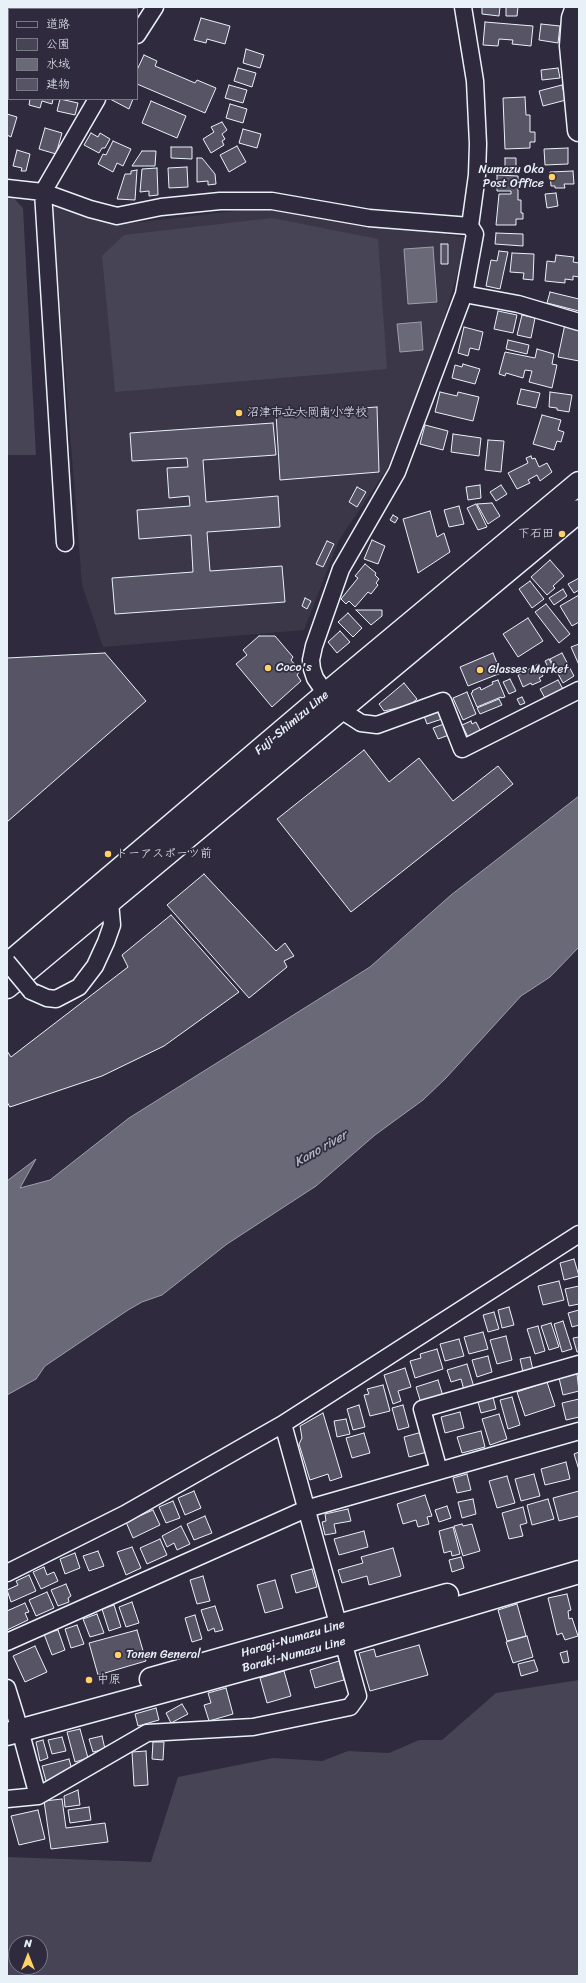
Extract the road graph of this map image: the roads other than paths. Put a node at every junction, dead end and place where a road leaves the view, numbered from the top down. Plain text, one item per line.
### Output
1 (155, 7) edge
2 (463, 7) edge
3 (577, 7) edge
4 (138, 33) edge
5 (96, 100) edge
6 (579, 130) edge
7 (7, 188) edge
8 (43, 192) junction
9 (470, 226) junction
10 (464, 294) junction
11 (579, 322) edge
12 (579, 483) edge
13 (579, 511) edge
14 (65, 543) dead end
15 (579, 690) edge
16 (326, 694) junction
17 (340, 710) junction
18 (110, 902) junction
19 (7, 963) edge
20 (7, 987) edge
21 (579, 1234) edge
22 (579, 1364) edge
23 (282, 1424) junction
24 (579, 1431) edge
25 (438, 1471) junction
26 (306, 1509) junction
27 (579, 1558) edge
28 (579, 1572) edge
29 (7, 1573) edge
30 (342, 1634) junction
31 (7, 1642) edge
32 (7, 1688) edge
33 (13, 1725) edge
34 (38, 1796) junction
35 (7, 1799) edge

1 - 4 street
2 - 9 street
3 - 6 main road
5 - 8 street
7 - 8 street
8 - 9 street
8 - 14 street
9 - 10 street
10 - 11 street
10 - 16 street
12 - 16 main road, Fuji-Shimizu Line
13 - 17 main road, Fuji-Shimizu Line
15 - 17 street
16 - 17 street
16 - 19 main road, Fuji-Shimizu Line
17 - 18 main road, Fuji-Shimizu Line
18 - 19 street, bridge
18 - 20 main road, Fuji-Shimizu Line
21 - 23 street
22 - 25 street
23 - 26 street
23 - 29 street
24 - 25 street
25 - 26 street
26 - 30 street
26 - 31 street
27 - 30 main road, Haragi-Numazu Line
28 - 30 main road, Baraki-Numazu Line
30 - 33 main road, Baraki-Numazu Line
30 - 34 street
32 - 33 street
33 - 34 street
34 - 35 street

